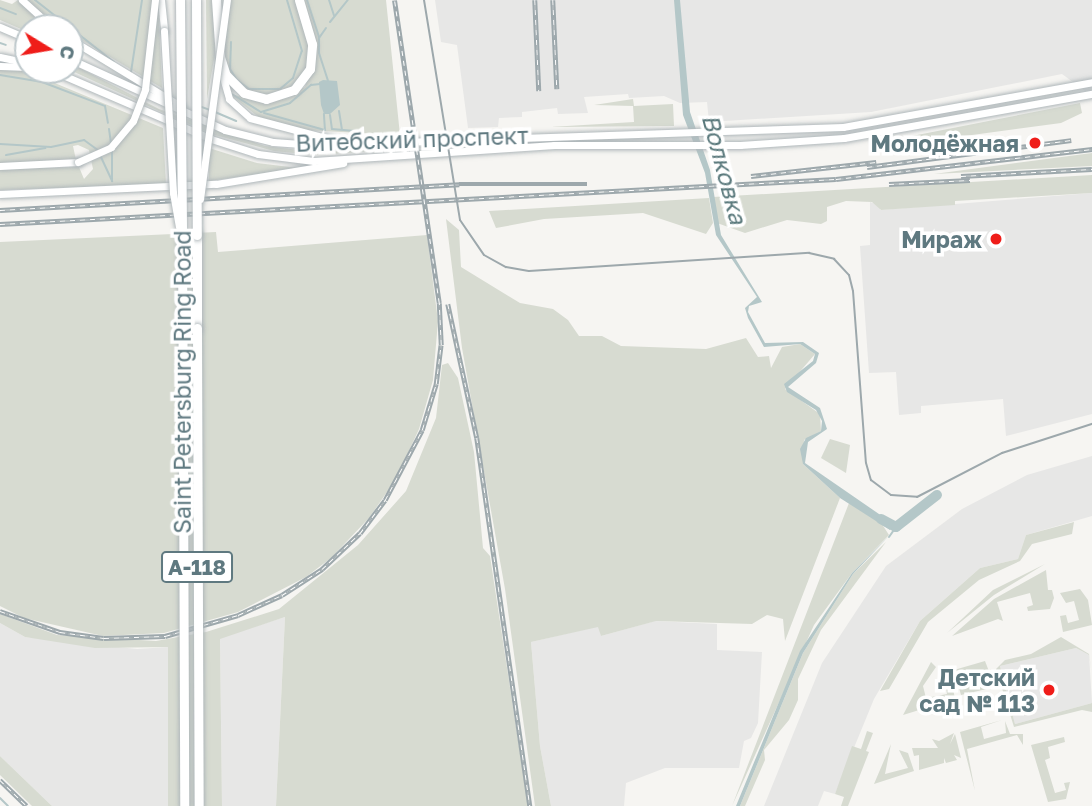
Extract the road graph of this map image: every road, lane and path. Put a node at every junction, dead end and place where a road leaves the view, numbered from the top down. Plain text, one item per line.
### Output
1 (22, 0) edge
2 (155, 0) edge
3 (161, 0) edge
4 (180, 0) edge
5 (196, 0) edge
6 (216, 0) edge
7 (227, 0) edge
8 (299, 0) edge
9 (38, 14) edge
10 (84, 47) edge
11 (220, 57) junction
12 (84, 66) edge
13 (1092, 82) edge
14 (84, 84) edge
15 (1092, 94) edge
16 (192, 117) junction
17 (351, 145) junction
18 (350, 160) junction
19 (0, 166) edge
20 (0, 194) edge
21 (197, 234) junction
22 (182, 238) junction
23 (184, 806) edge
24 (199, 806) edge

1 - 9 main road
2 - 19 main road, bridge
3 - 22 main road, bridge
4 - 22 highway, Saint Petersburg Ring Road / А-118, bridge
5 - 21 highway, Saint Petersburg Ring Road / А-118, bridge
6 - 11 highway
7 - 21 main road, bridge
8 - 11 highway
10 - 16 main road
11 - 17 main road
12 - 16 main road, Витебский проспект
13 - 17 main road, Витебский проспект
14 - 18 main road, Витебский проспект
15 - 18 main road, Витебский проспект
16 - 17 main road, Витебский проспект
18 - 20 main road, Витебский проспект
21 - 24 highway, Saint Petersburg Ring Road / А-118, bridge
22 - 23 highway, Saint Petersburg Ring Road / А-118, bridge

